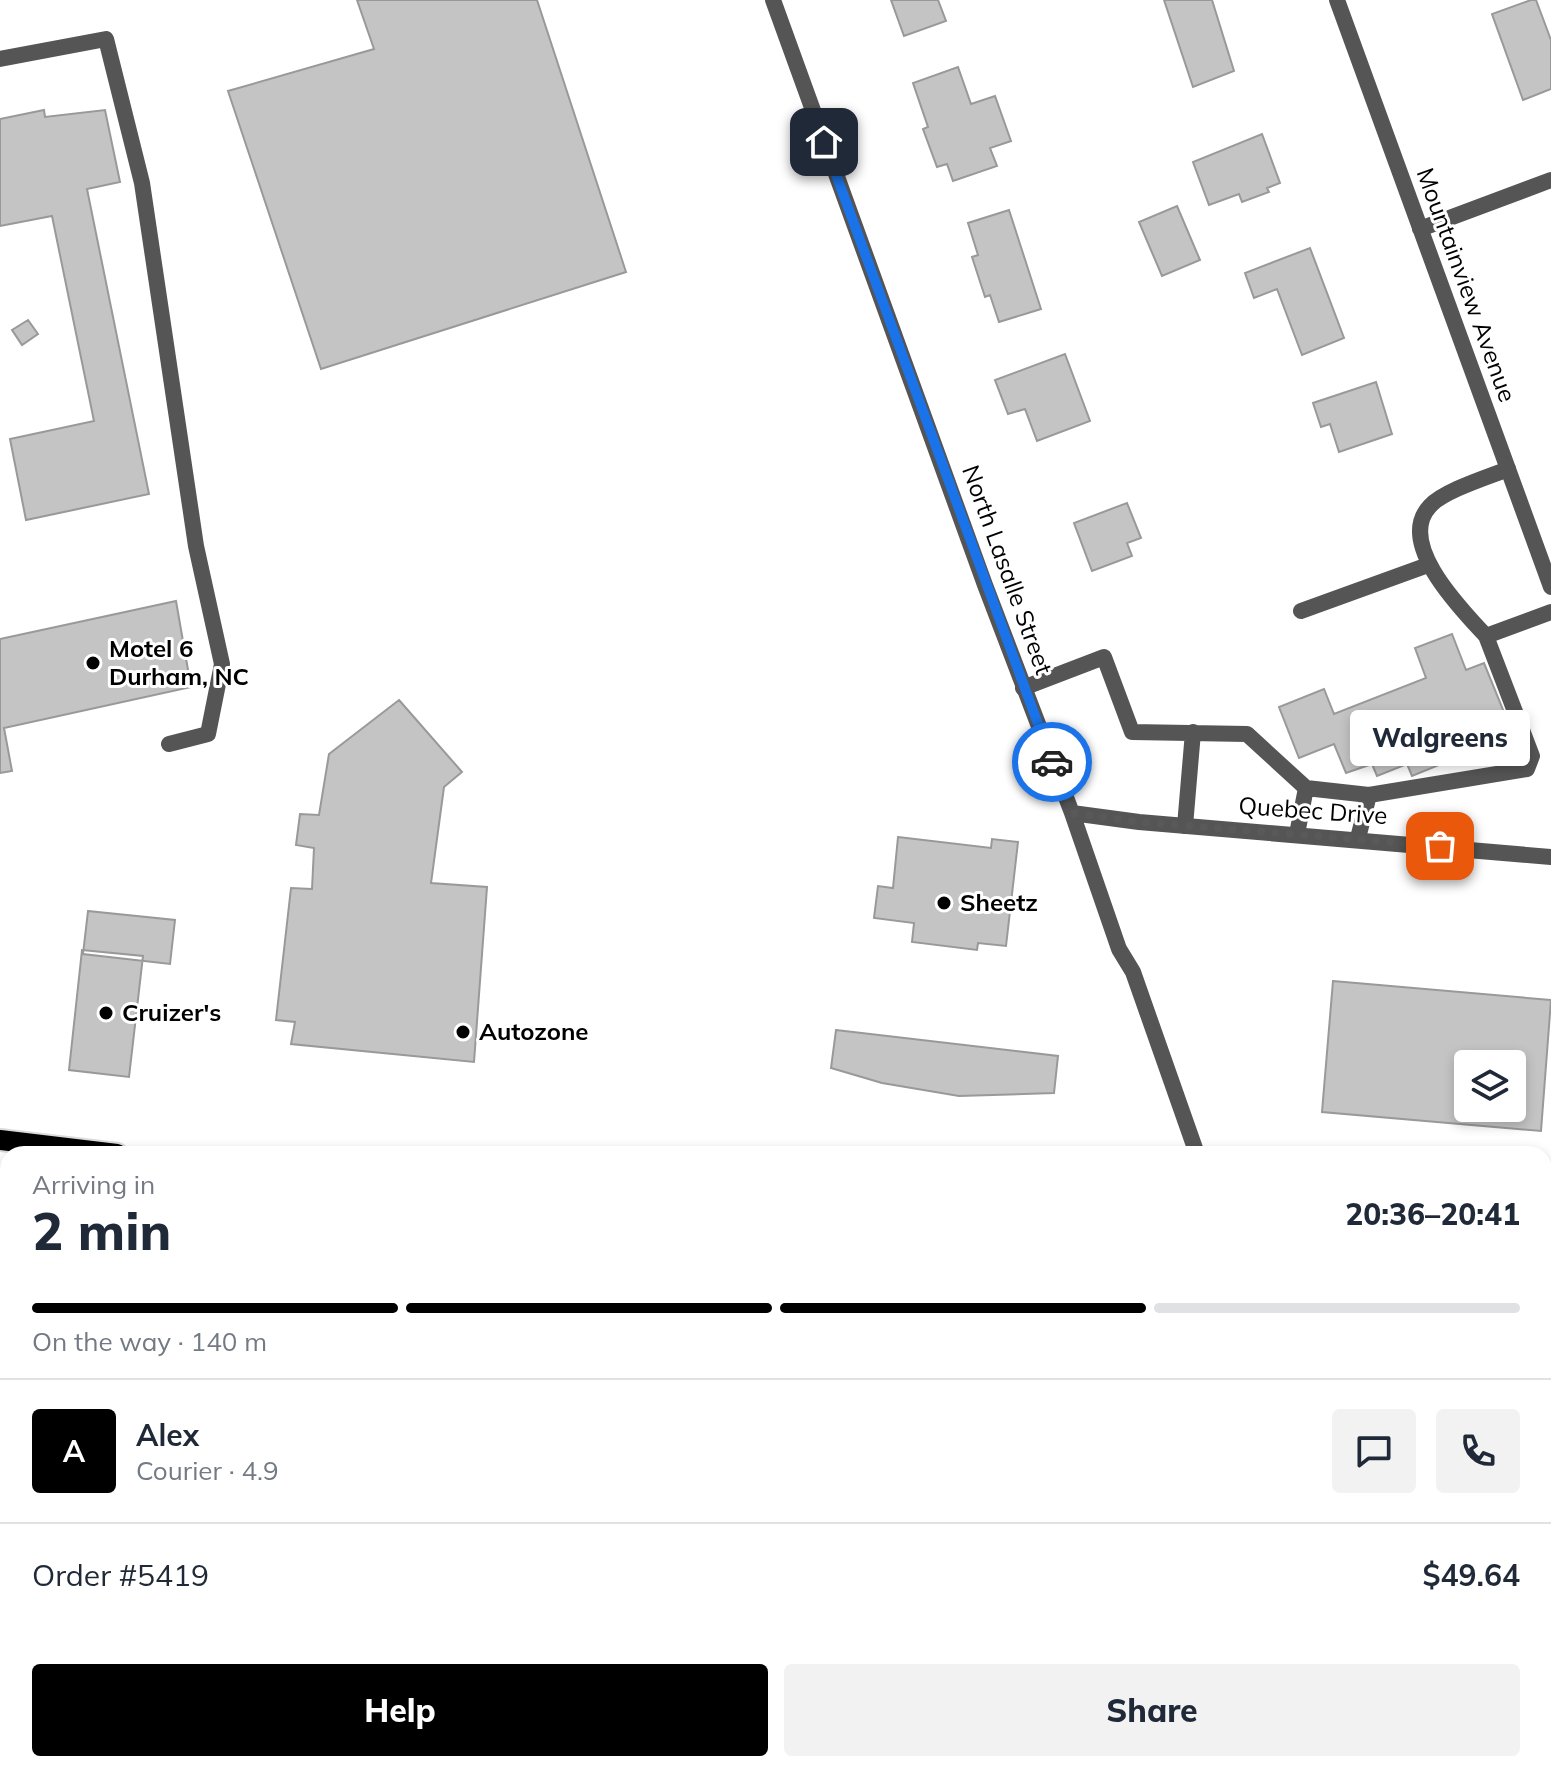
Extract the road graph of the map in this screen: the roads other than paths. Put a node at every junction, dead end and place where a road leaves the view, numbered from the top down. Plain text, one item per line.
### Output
1 (773, 0) edge
2 (1337, 0) edge
3 (0, 59) edge
4 (1551, 180) edge
5 (1420, 229) junction
6 (1508, 469) junction
7 (1428, 565) junction
8 (1551, 587) edge
9 (1301, 611) dead end
10 (1551, 612) edge
11 (1486, 636) junction
12 (1023, 688) junction
13 (1193, 732) junction
14 (169, 744) dead end
15 (1306, 788) junction
16 (1369, 795) junction
17 (1072, 813) junction
18 (1185, 826) junction
19 (1297, 834) junction
20 (1358, 838) junction
21 (1551, 857) edge
22 (0, 1140) edge
23 (50, 1146) edge
24 (1194, 1146) edge

1 - 12 street, North Lasalle Street
2 - 5 street, Mountainview Avenue
3 - 14 street
4 - 5 street
5 - 6 street, Mountainview Avenue
6 - 7 street
6 - 8 street, Mountainview Avenue
7 - 9 street
7 - 11 street
10 - 11 street
11 - 16 street
12 - 13 street
12 - 17 street, North Lasalle Street
13 - 15 street
13 - 18 street
15 - 16 street
15 - 19 street
16 - 20 street
17 - 18 street, Quebec Drive
17 - 24 street, North Lasalle Street
18 - 19 street, Quebec Drive
19 - 20 street, Quebec Drive
20 - 21 street, Quebec Drive
22 - 23 main road

